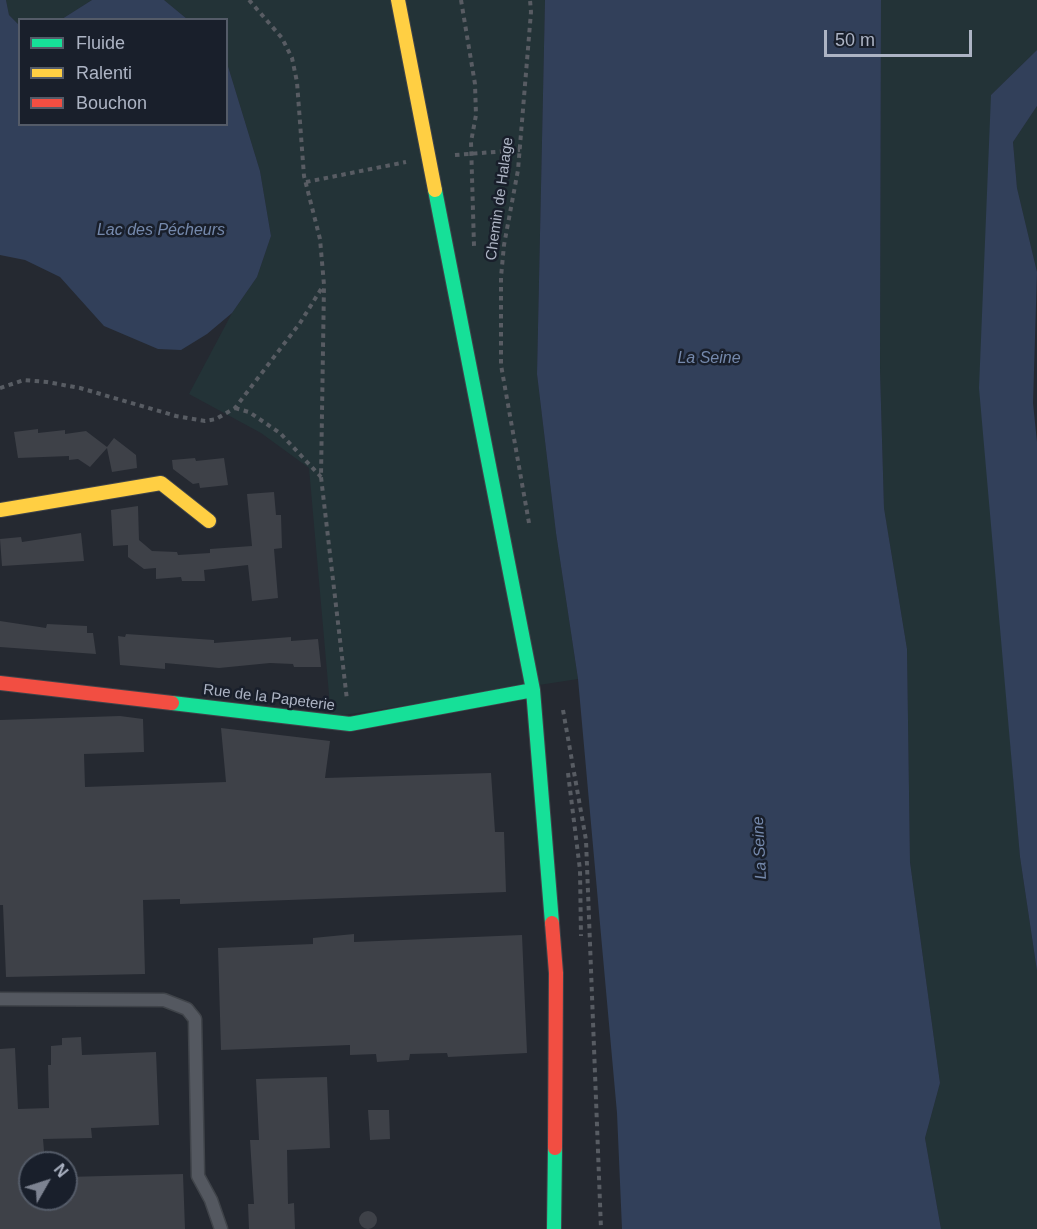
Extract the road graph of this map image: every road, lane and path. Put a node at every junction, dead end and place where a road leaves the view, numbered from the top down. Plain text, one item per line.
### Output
1 (249, 0) edge
2 (398, 0) edge
3 (530, 0) edge
4 (324, 285) junction
5 (501, 365) dead end
6 (0, 388) edge
7 (235, 408) junction
8 (321, 477) junction
9 (0, 510) edge
10 (209, 521) dead end
11 (0, 683) edge
12 (533, 690) junction
13 (350, 724) junction
14 (0, 999) edge
15 (221, 1229) edge
16 (554, 1229) edge

1 - 4 path
2 - 12 main road
3 - 5 path, Chemin de Halage
4 - 7 path
4 - 8 path
6 - 7 path
7 - 8 path
8 - 13 path
9 - 10 main road
11 - 13 main road, Rue de la Papeterie
12 - 13 main road, Rue de la Papeterie
12 - 16 main road
14 - 15 lane

